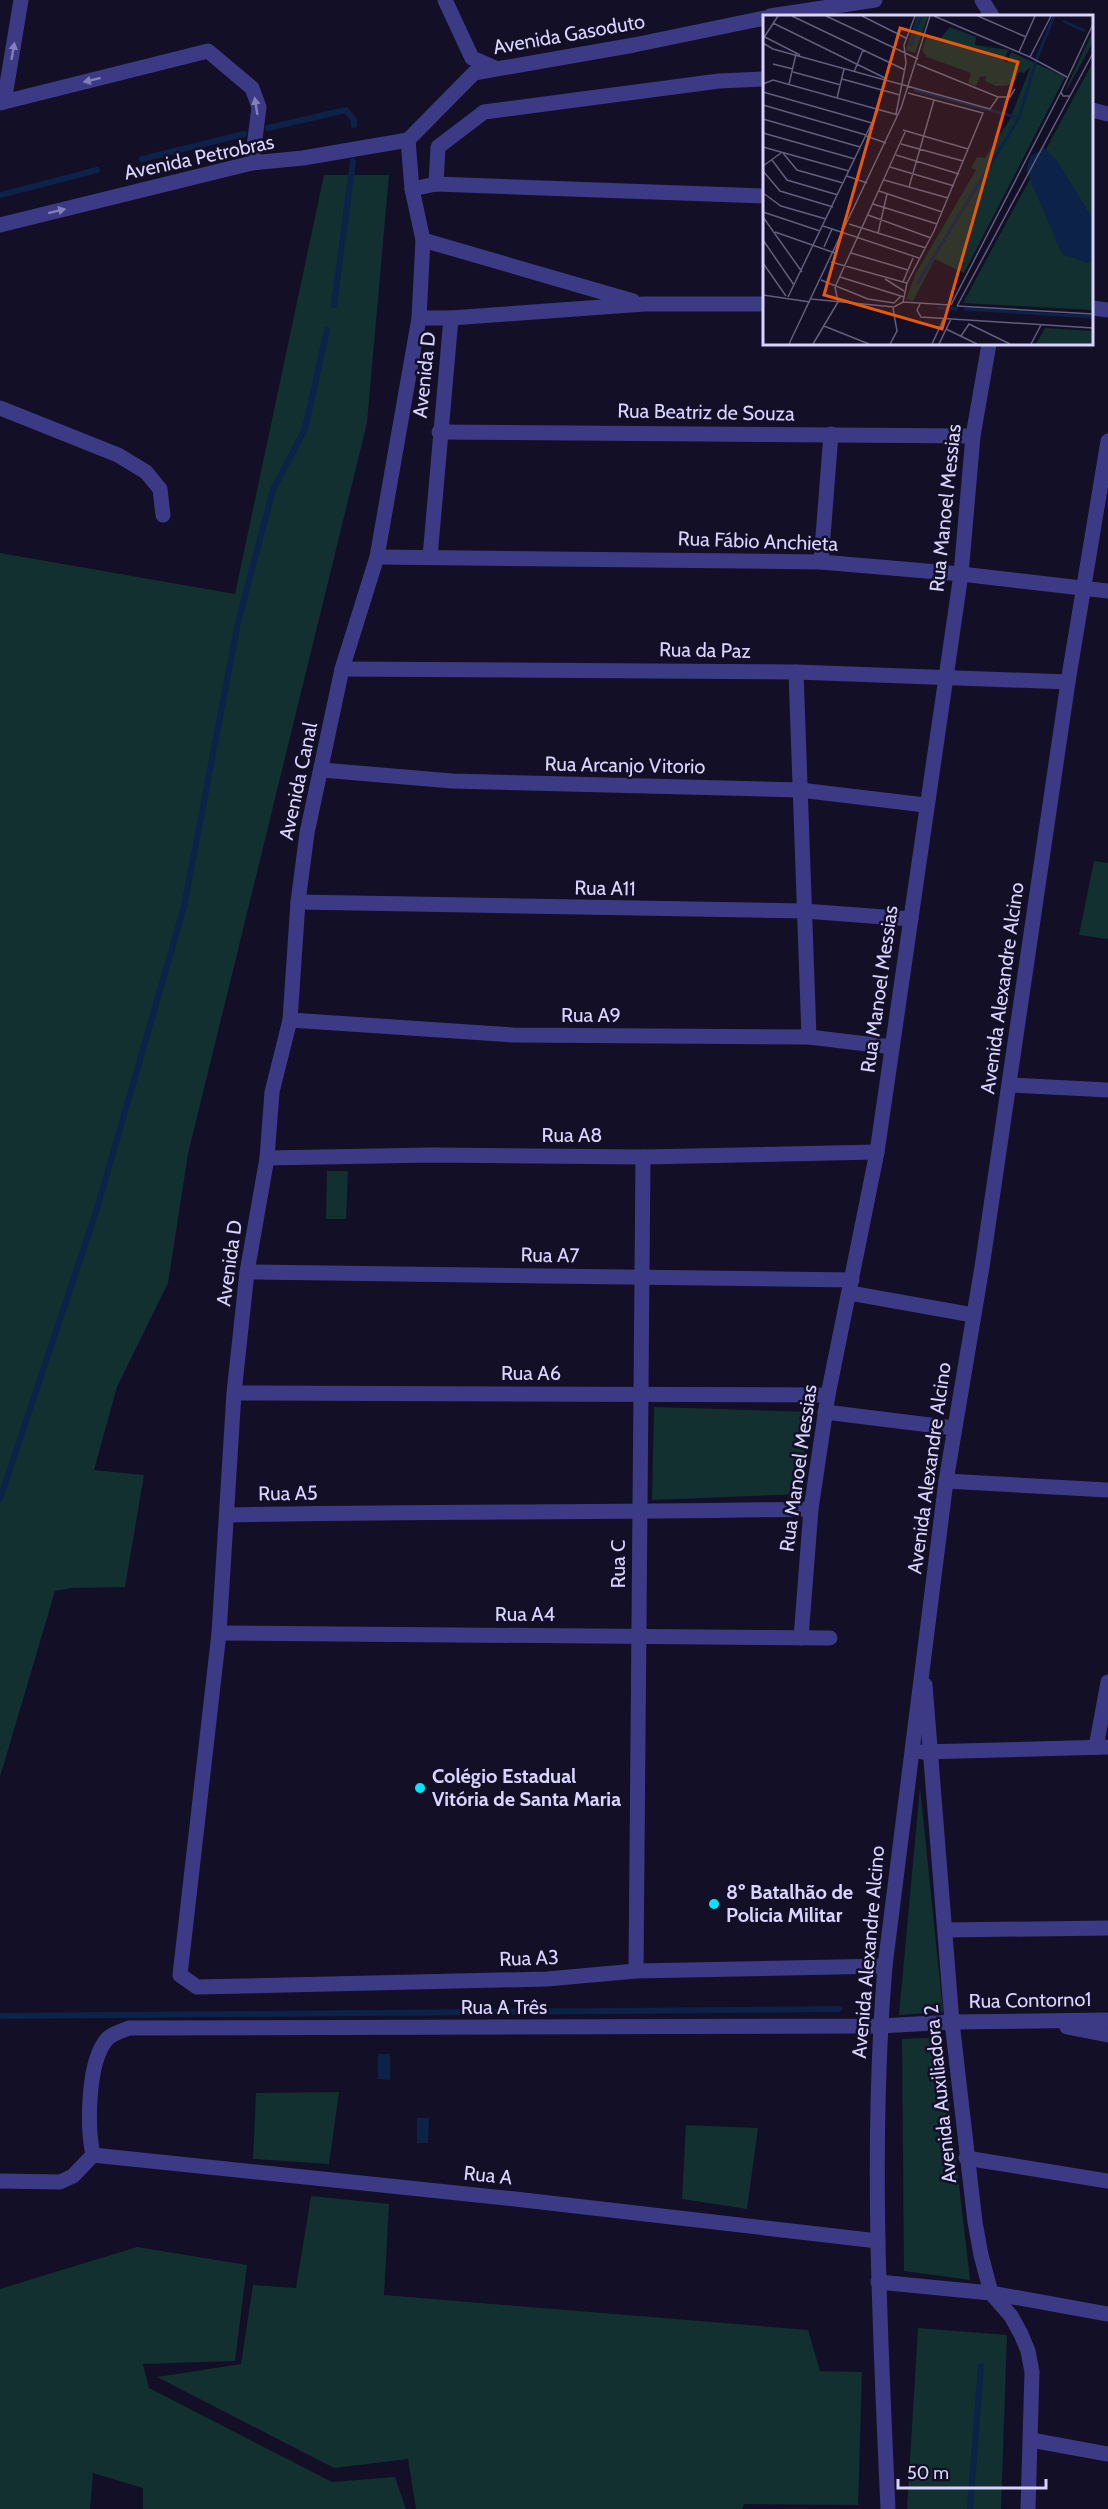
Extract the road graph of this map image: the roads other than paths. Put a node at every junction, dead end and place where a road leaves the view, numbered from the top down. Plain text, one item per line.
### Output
1 (21, 0) edge
2 (445, 0) edge
3 (875, 0) edge
4 (982, 0) edge
5 (777, 15) edge
6 (991, 15) edge
7 (763, 18) edge
8 (495, 68) junction
9 (763, 79) edge
10 (2, 102) edge
11 (1093, 110) edge
12 (1108, 114) edge
13 (408, 140) junction
14 (252, 163) junction
15 (436, 184) junction
16 (412, 189) junction
17 (763, 196) edge
18 (0, 225) edge
19 (423, 240) junction
20 (644, 304) junction
21 (763, 304) edge
22 (1093, 308) edge
23 (1108, 310) edge
24 (419, 318) junction
25 (451, 318) junction
26 (989, 345) edge
27 (0, 408) edge
28 (439, 432) junction
29 (831, 434) junction
30 (974, 436) junction
31 (1108, 441) edge
32 (163, 514) dead end
33 (377, 557) junction
34 (430, 558) junction
35 (821, 562) junction
36 (961, 574) junction
37 (1083, 590) junction
38 (1108, 591) edge
39 (342, 669) junction
40 (796, 672) junction
41 (946, 678) junction
42 (1068, 682) junction
43 (322, 770) junction
44 (800, 790) junction
45 (926, 805) junction
46 (298, 902) junction
47 (804, 911) junction
48 (910, 919) junction
49 (290, 1020) junction
50 (810, 1037) junction
51 (892, 1047) junction
52 (1010, 1085) junction
53 (1108, 1090) edge
54 (877, 1152) junction
55 (643, 1156) junction
56 (267, 1158) junction
57 (247, 1272) junction
58 (642, 1277) junction
59 (851, 1286) junction
60 (973, 1316) junction
61 (234, 1393) junction
62 (641, 1395) junction
63 (828, 1395) junction
64 (825, 1412) junction
65 (954, 1428) junction
66 (946, 1481) junction
67 (1108, 1490) edge
68 (811, 1509) junction
69 (640, 1512) junction
70 (228, 1515) junction
71 (219, 1633) junction
72 (639, 1636) junction
73 (801, 1638) junction
74 (830, 1638) dead end
75 (923, 1661) junction
76 (1108, 1682) edge
77 (1102, 1747) edge
78 (910, 1752) junction
79 (932, 1753) junction
80 (1108, 1928) edge
81 (946, 1930) junction
82 (885, 1966) junction
83 (636, 1971) junction
84 (1108, 2020) edge
85 (952, 2022) junction
86 (1036, 2022) junction
87 (880, 2026) junction
88 (1108, 2035) edge
89 (93, 2155) junction
90 (966, 2158) junction
91 (0, 2181) edge
92 (1108, 2181) edge
93 (878, 2241) junction
94 (878, 2282) junction
95 (991, 2293) junction
96 (1108, 2314) edge
97 (1031, 2440) junction
98 (1108, 2454) edge
99 (888, 2509) edge
100 (1028, 2509) edge

10 -> 1 street
2 - 8 street
3 - 5 street
4 - 6 street
7 - 8 street, Avenida Gasoduto
8 - 13 street, Avenida Gasoduto
9 - 15 street
14 -> 10 street
11 - 12 street
13 - 14 street, Avenida Petrobras
13 - 16 street, Avenida D
18 -> 14 street, Avenida Petrobras
15 - 16 street
15 - 17 street
16 - 19 street, Avenida D
19 - 20 street
19 - 24 street, Avenida D
20 - 21 street
20 - 25 street
22 - 23 street
24 - 25 street, Avenida D
24 - 33 street, Avenida Canal
25 - 28 street, Avenida D
26 - 30 street, Rua Manoel Messias
27 - 32 street
28 - 29 street, Rua Beatriz de Souza
28 - 34 street, Avenida D
29 - 30 street, Rua Beatriz de Souza
29 - 35 street
30 - 36 street, Rua Manoel Messias
31 - 37 street, Avenida Alexandre Alcino
33 - 34 street
33 - 39 street, Avenida Canal
34 - 35 street, Rua Fábio Anchieta
35 - 36 street, Rua Fábio Anchieta
36 - 37 street, Rua Fábio Anchieta
36 - 41 street, Rua Manoel Messias
37 - 38 street, Rua Fábio Anchieta
37 - 42 street, Avenida Alexandre Alcino
39 - 40 street, Rua da Paz
39 - 43 street, Avenida Canal
40 - 41 street, Rua da Paz
40 - 44 street
41 - 42 street, Rua da Paz
41 - 45 street, Rua Manoel Messias
42 - 52 street, Avenida Alexandre Alcino
43 - 44 street, Rua Arcanjo Vitorio
43 - 46 street, Avenida Canal
44 - 45 street, Rua Arcanjo Vitorio
44 - 47 street
45 - 48 street, Rua Manoel Messias
46 - 47 street, Rua A11
46 - 49 street, Avenida Canal
47 - 48 street, Rua A11
47 - 50 street
48 - 51 street, Rua Manoel Messias
49 - 50 street, Rua A9
49 - 56 street, Avenida D
50 - 51 street, Rua A9
51 - 54 street, Rua Manoel Messias
52 - 53 street
52 - 60 street, Avenida Alexandre Alcino
54 - 55 street, Rua A8
54 - 59 street, Rua Manoel Messias
55 - 56 street, Rua A8
55 - 58 street, Rua C
56 - 57 street, Avenida D
57 - 58 street, Rua A7
57 - 61 street, Avenida D
58 - 59 street, Rua A7
58 - 62 street, Rua C
59 - 60 street, Rua A7
59 - 63 street, Rua Manoel Messias
60 - 65 street, Avenida Alexandre Alcino
61 - 62 street, Rua A6
61 - 70 street, Avenida D
62 - 63 street, Rua A6
62 - 69 street, Rua C
63 - 64 street, Rua Manoel Messias
64 - 65 street
64 - 68 street, Rua Manoel Messias
65 - 66 street, Avenida Alexandre Alcino
66 - 67 street
66 - 75 street, Avenida Alexandre Alcino
68 - 69 street, Rua A5
68 - 73 street, Rua Manoel Messias
69 - 70 street, Rua A5
69 - 72 street, Rua C
70 - 71 street
71 - 72 street, Rua A4
71 - 83 street, Rua A3
72 - 73 street, Rua A4
72 - 83 street, Rua C
73 - 74 street, Rua A4
75 - 78 street, Avenida Alexandre Alcino
75 - 79 street, Avenida Auxiliadora 2
76 - 77 street
77 - 79 street
78 - 79 street
78 - 82 street, Avenida Alexandre Alcino
79 - 81 street, Avenida Auxiliadora 2
80 - 81 street
81 - 85 street, Avenida Auxiliadora 2
82 - 83 street, Rua A3
82 - 87 street, Avenida Alexandre Alcino
84 - 86 street, Rua Contorno1
85 - 86 street, Rua Contorno1
85 - 87 street, Rua Contorno1
85 - 90 street, Avenida Auxiliadora 2
86 - 88 street
87 - 89 street, Rua A Três
87 - 93 street, Avenida Alexandre Alcino
89 - 91 street
89 - 93 street, Rua A
90 - 92 street
90 - 95 street, Avenida Auxiliadora 2
93 - 94 street, Avenida Alexandre Alcino
94 - 95 street
94 - 99 street, Avenida Alexandre Alcino
95 - 96 street
95 - 97 street, Avenida Auxiliadora 2
97 - 98 street
97 - 100 street, Avenida Auxiliadora 2

